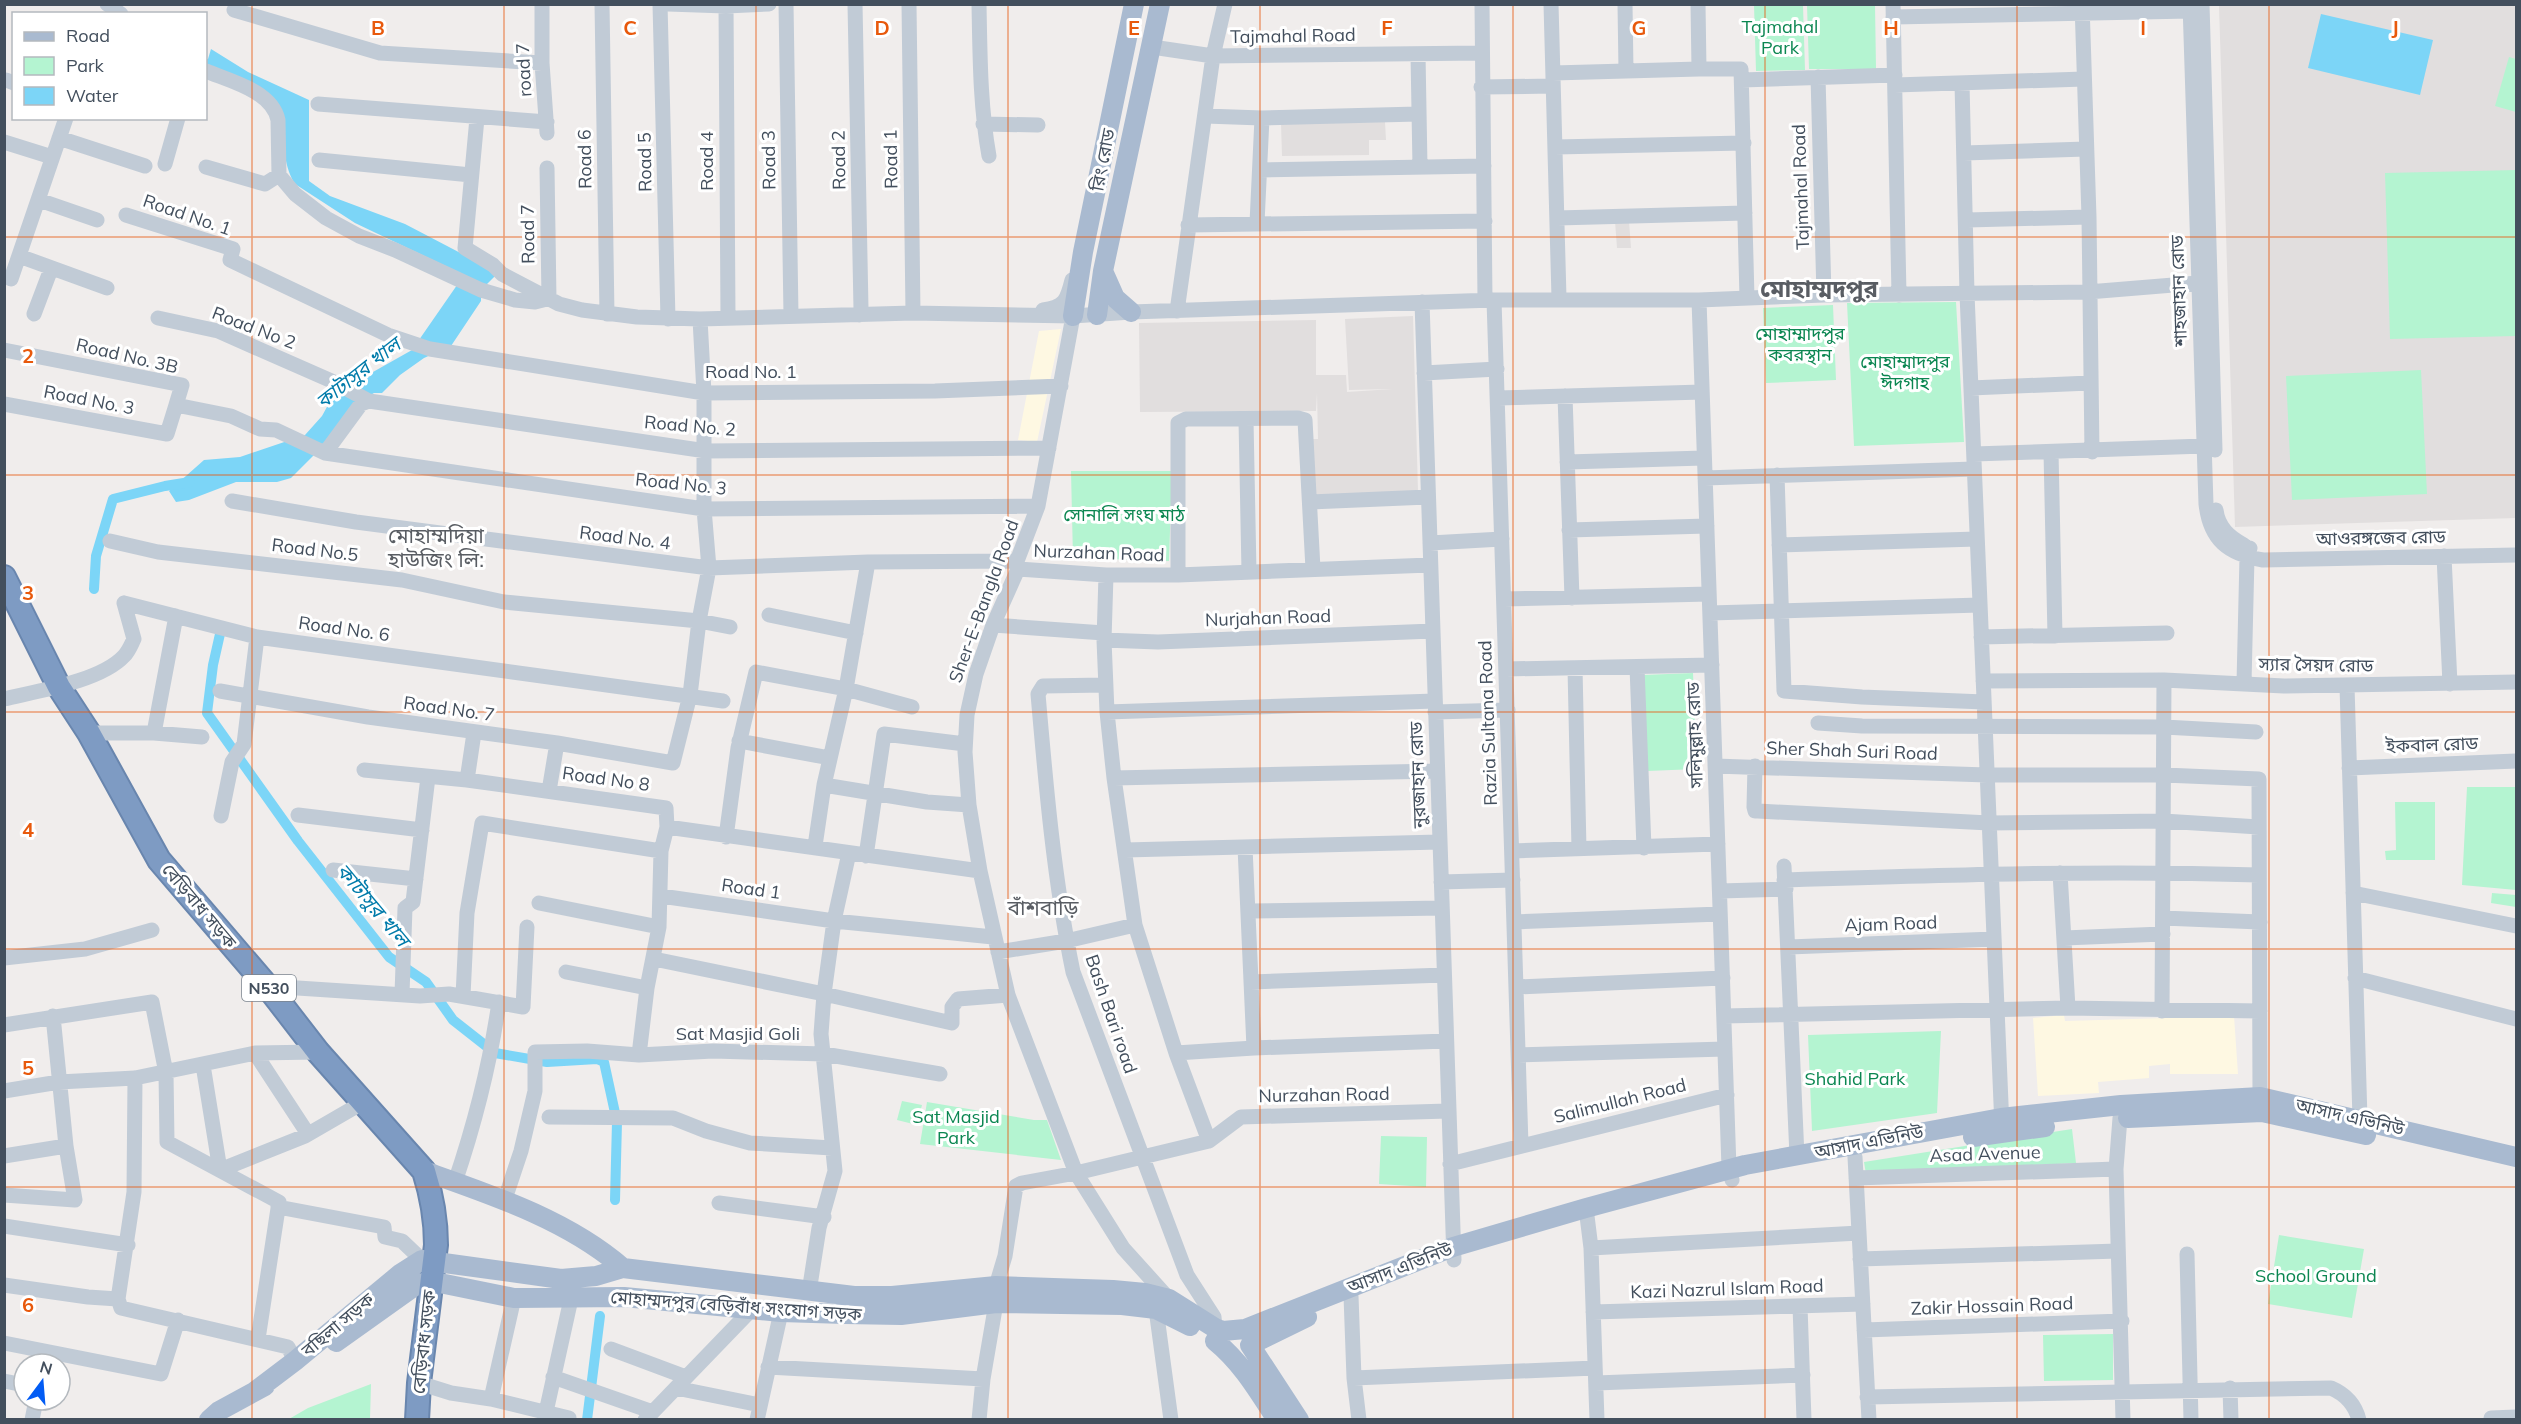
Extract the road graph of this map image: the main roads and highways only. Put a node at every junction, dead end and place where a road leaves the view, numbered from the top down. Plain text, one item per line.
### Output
1 (1134, 4) edge
2 (1160, 4) edge
3 (1109, 130) junction
4 (1132, 136) junction
5 (1103, 271) junction
6 (1131, 312) road end
7 (1097, 315) road end
8 (1073, 316) road end
9 (4, 577) edge
10 (2002, 1125) junction
11 (2517, 1157) edge
12 (2517, 1169) edge
13 (424, 1171) junction
14 (1730, 1174) junction
15 (1453, 1254) junction
16 (429, 1268) junction
17 (623, 1268) junction
18 (799, 1291) junction
19 (996, 1294) junction
20 (786, 1312) junction
21 (1233, 1336) junction
22 (254, 1392) junction
23 (209, 1419) edge
24 (417, 1419) edge
25 (1277, 1419) edge
26 (1299, 1419) edge

1 - 3 main road, রিং রোড
2 - 4 main road, রিং রোড
3 - 4 main road
3 - 8 main road, রিং রোড
4 - 5 main road, রিং রোড
5 - 6 main road
5 - 7 main road, রিং রোড
9 - 13 highway, বেড়িবাধ সড়ক / N530
10 - 11 main road, আসাদ এভিনিউ
10 - 12 main road, আসাদ এভিনিউ
10 - 14 main road, আসাদ এভিনিউ
10 - 14 main road, আসাদ এভিনিউ
13 - 16 highway, বেড়িবাধ সড়ক / N530
13 - 17 main road
14 - 15 main road, আসাদ এভিনিউ
15 - 21 main road, আসাদ এভিনিউ
15 - 21 main road, আসাদ এভিনিউ
16 - 17 main road, মোহাম্মদপুর বেড়িবাঁধ সংযোগ সড়ক
16 - 20 main road, মোহাম্মদপুর বেড়িবাঁধ সংযোগ সড়ক
16 - 22 main road, বছিলা সড়ক
16 - 22 main road, বছিলা সড়ক
16 - 24 highway, বেড়িবাধ সড়ক / N530
17 - 18 main road, মোহাম্মদপুর বেড়িবাঁধ সংযোগ সড়ক
18 - 19 main road, মোহাম্মদপুর বেড়িবাঁধ সংযোগ সড়ক
18 - 20 main road
19 - 20 main road, মোহাম্মদপুর বেড়িবাঁধ সংযোগ সড়ক
19 - 21 main road, মোহাম্মদপুর বেড়িবাঁধ সংযোগ সড়ক
21 - 25 main road
21 - 26 main road
22 - 23 main road, বছিলা সড়ক

